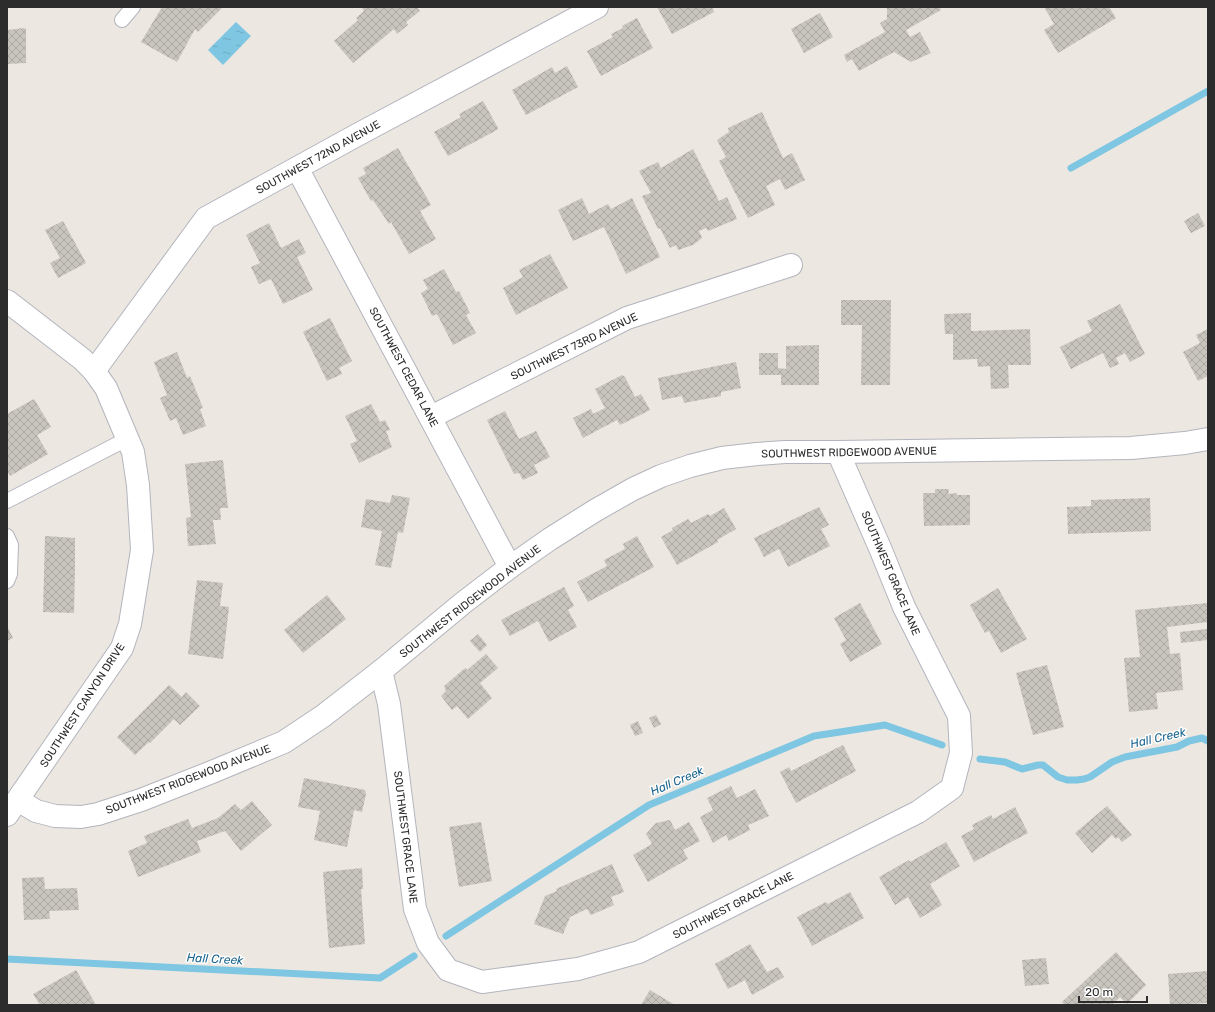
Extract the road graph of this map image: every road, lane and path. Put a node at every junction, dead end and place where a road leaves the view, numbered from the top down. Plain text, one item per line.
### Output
1 (133, 7) edge
2 (597, 7) edge
3 (122, 20) dead end
4 (296, 168) junction
5 (791, 265) dead end
6 (7, 301) edge
7 (94, 371) junction
8 (431, 418) junction
9 (127, 439) junction
10 (1208, 439) edge
11 (838, 452) junction
12 (7, 501) edge
13 (7, 536) edge
14 (510, 567) junction
15 (7, 581) edge
16 (381, 670) junction
17 (13, 808) edge

1 - 3 lane
2 - 4 street, SOUTHWEST 72ND AVENUE
4 - 7 street, SOUTHWEST 72ND AVENUE
4 - 8 street, SOUTHWEST CEDAR LANE
5 - 8 street, SOUTHWEST 73RD AVENUE
6 - 7 street, SOUTHWEST CANYON DRIVE
7 - 9 street, SOUTHWEST CANYON DRIVE
8 - 14 street, SOUTHWEST CEDAR LANE
9 - 12 lane
9 - 17 street, SOUTHWEST CANYON DRIVE
10 - 11 street, SOUTHWEST RIDGEWOOD AVENUE
11 - 14 street, SOUTHWEST RIDGEWOOD AVENUE
11 - 16 street, SOUTHWEST GRACE LANE
13 - 15 lane
14 - 16 street, SOUTHWEST RIDGEWOOD AVENUE
16 - 17 street, SOUTHWEST RIDGEWOOD AVENUE

